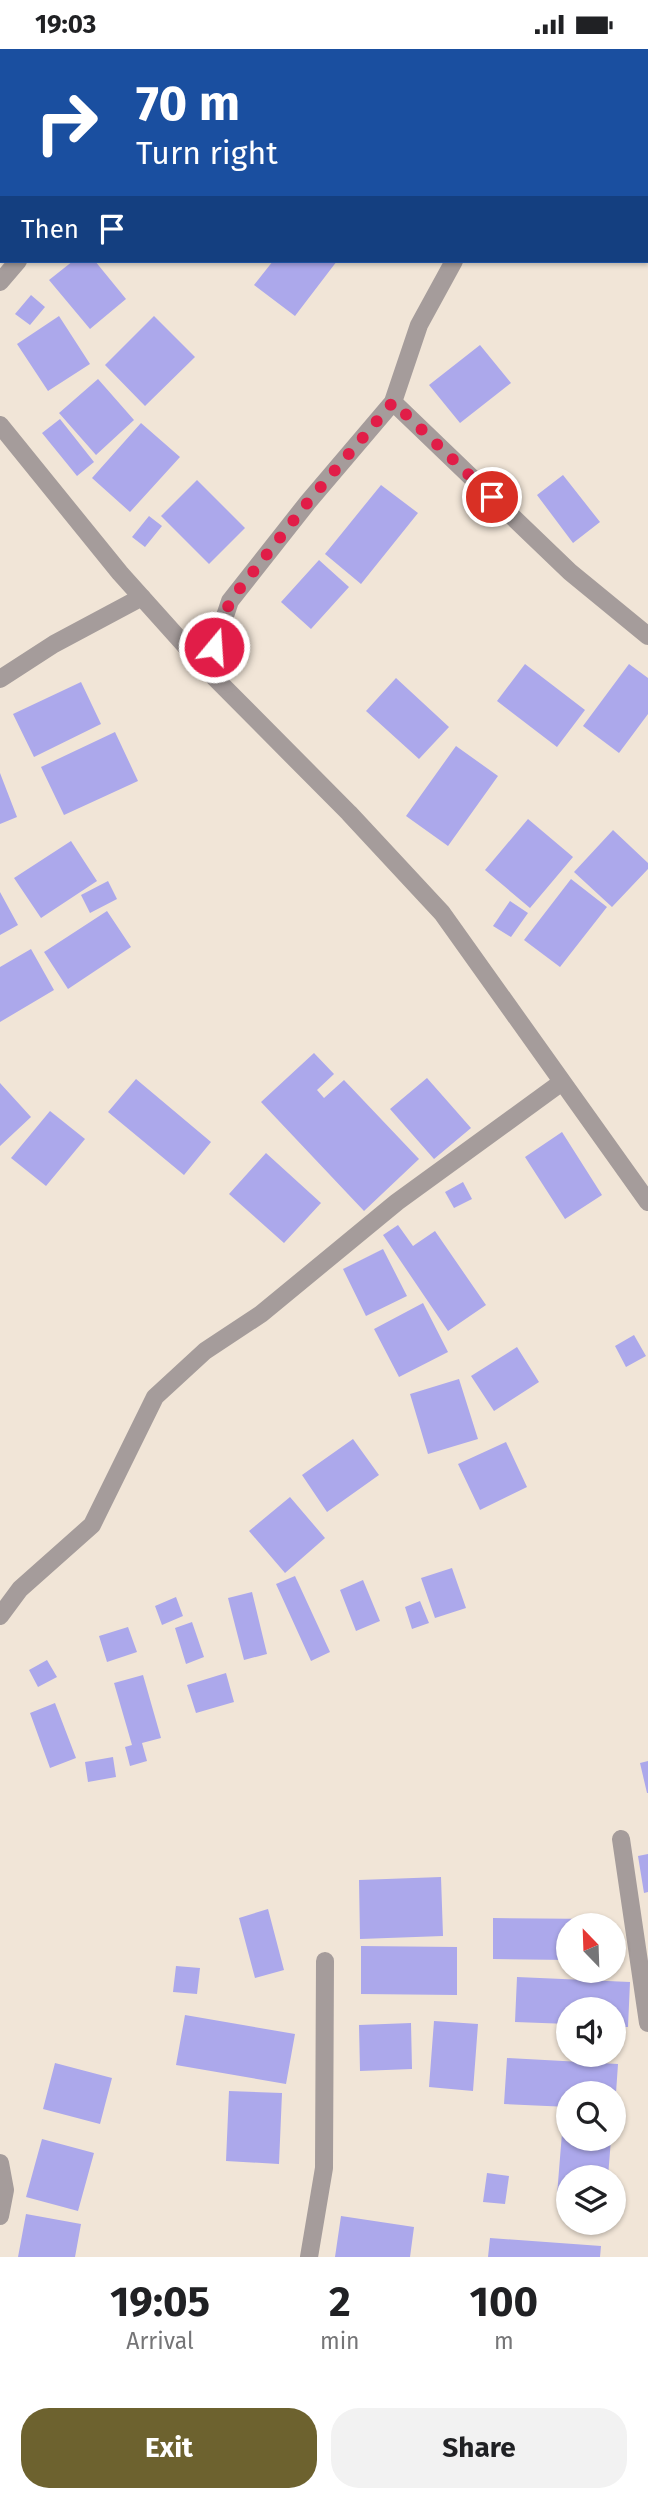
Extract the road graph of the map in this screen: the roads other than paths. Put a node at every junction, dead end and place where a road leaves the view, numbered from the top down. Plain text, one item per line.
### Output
1 (16, 263) edge
2 (453, 263) edge
3 (0, 282) edge
4 (393, 402) junction
5 (0, 425) edge
6 (142, 597) junction
7 (648, 636) edge
8 (207, 670) junction
9 (0, 679) edge
10 (562, 1082) junction
11 (648, 1202) edge
12 (0, 1616) edge
13 (621, 1839) dead end
14 (325, 1961) dead end
15 (648, 2023) edge
16 (0, 2163) edge
17 (0, 2216) edge
18 (309, 2257) edge

1 - 3 street
2 - 4 street
4 - 7 street
4 - 8 street
5 - 6 street
6 - 8 street
6 - 9 street
8 - 10 street
10 - 11 street
10 - 12 street
13 - 15 street
14 - 18 street
16 - 17 street

